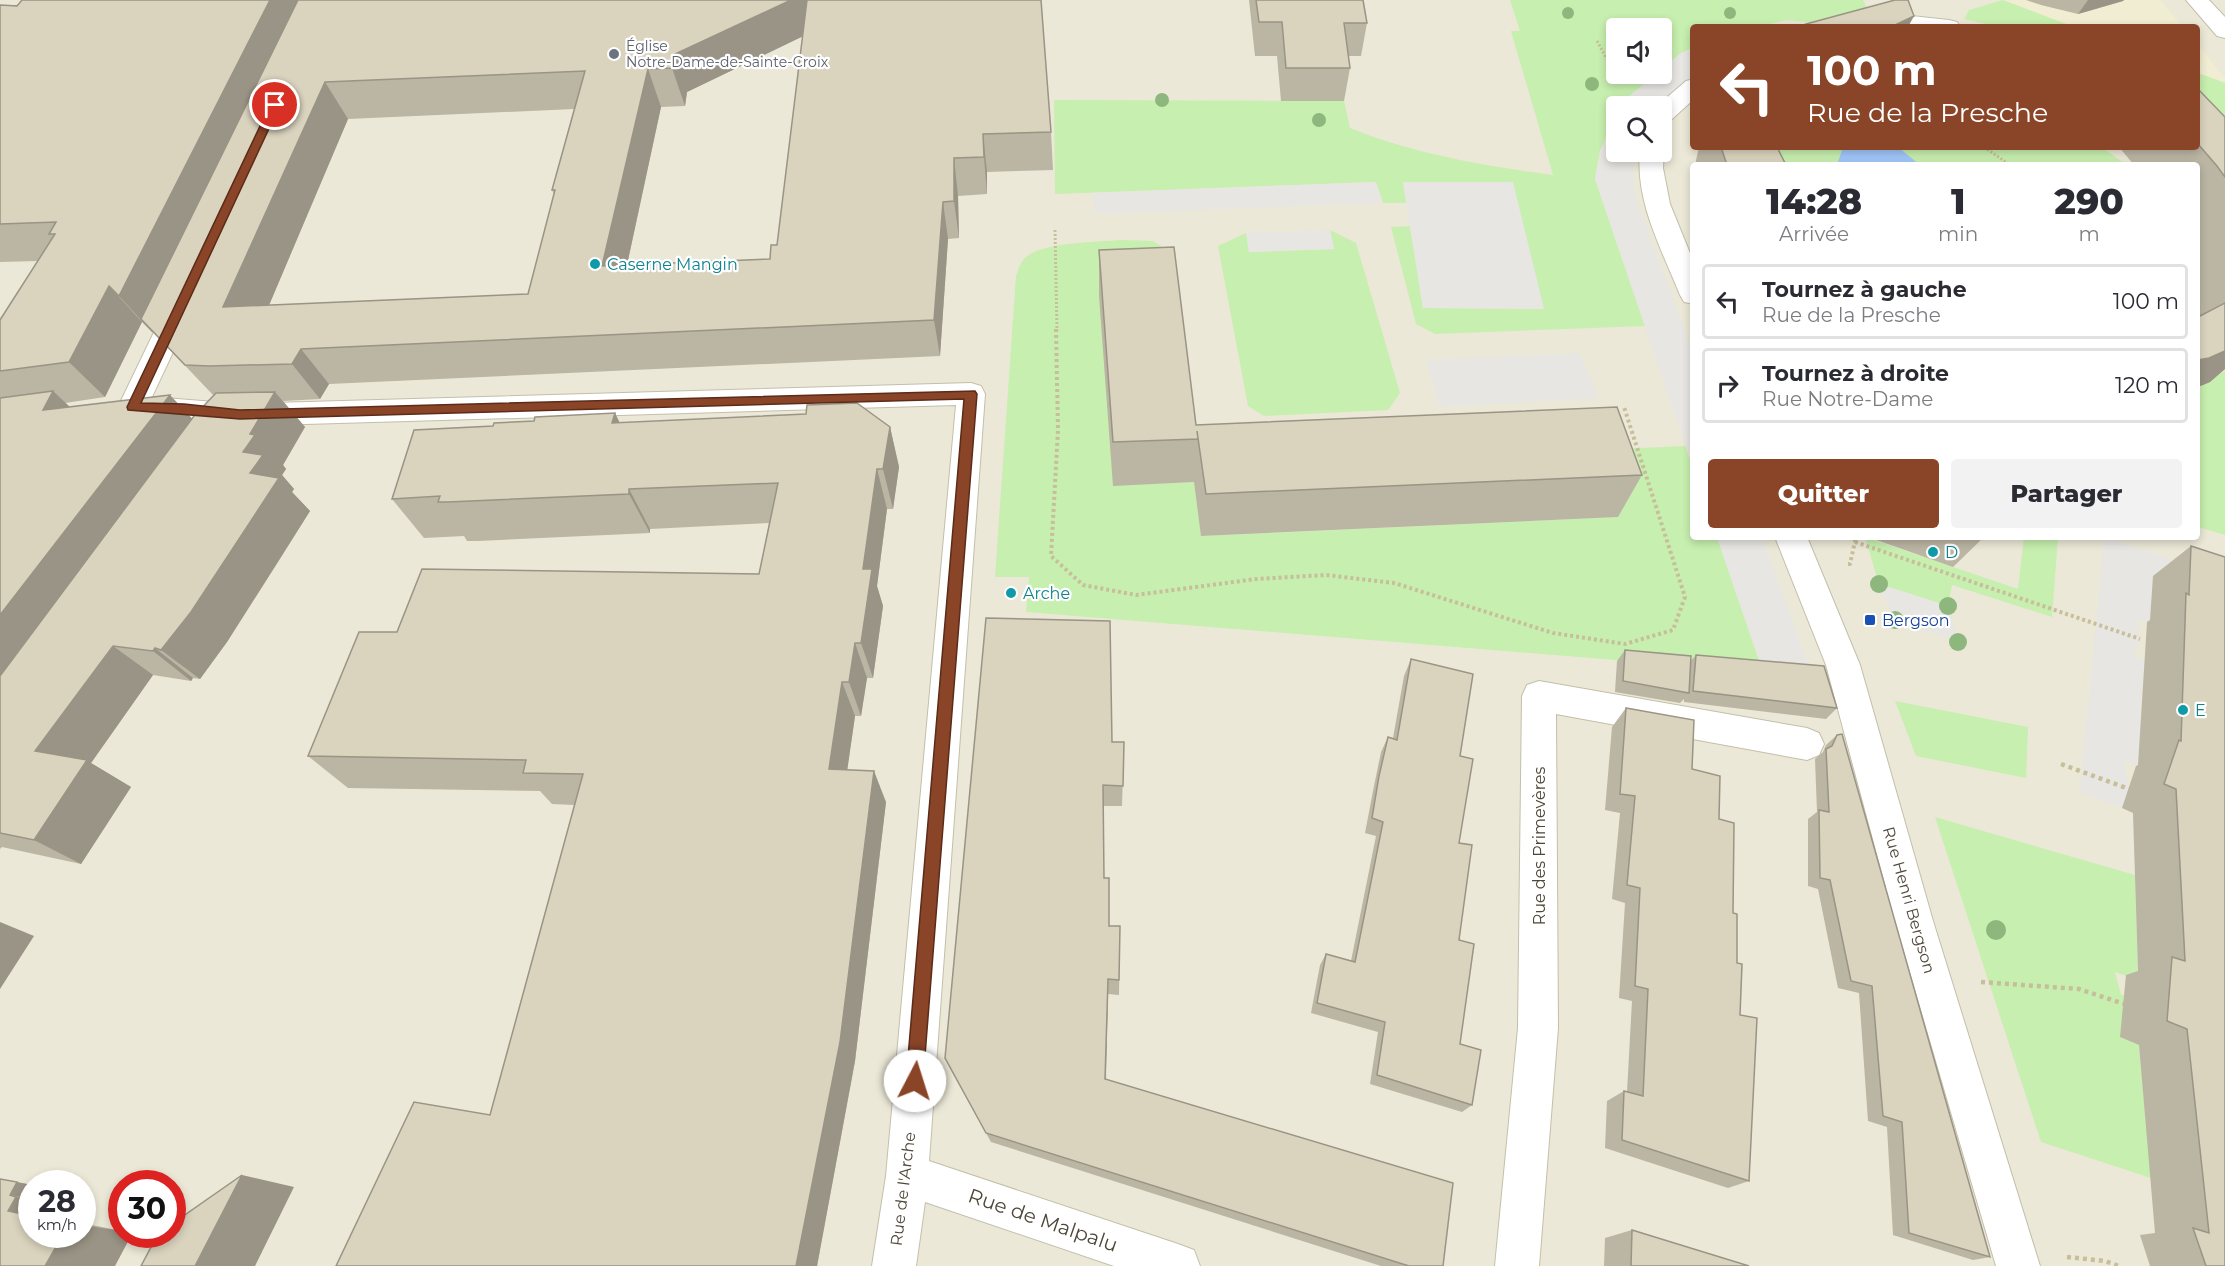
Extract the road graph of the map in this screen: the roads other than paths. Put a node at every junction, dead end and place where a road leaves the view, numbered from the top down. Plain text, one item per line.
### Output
1 (2197, 0) edge
2 (1888, 16) edge
3 (1932, 24) edge
4 (2225, 31) edge
5 (1690, 90) edge
6 (1672, 106) edge
7 (1650, 162) edge
8 (190, 284) edge
9 (1690, 285) edge
10 (133, 407) junction
11 (102, 411) edge
12 (240, 415) junction
13 (214, 441) edge
14 (1792, 540) edge
15 (1807, 744) dead end
16 (907, 1176) junction
17 (894, 1266) edge
18 (1178, 1266) edge
19 (1517, 1266) edge
20 (2018, 1266) edge

1 - 4 street
2 - 3 street
5 - 6 street
7 - 9 street
8 - 10 street
10 - 11 street
10 - 12 street
12 - 13 street
12 - 16 street, Rue de l'Arche
14 - 20 street, Rue Henri Bergson
15 - 19 street, Rue des Primevères
16 - 17 street, Rue de l'Arche
16 - 18 street, Rue de Malpalu

